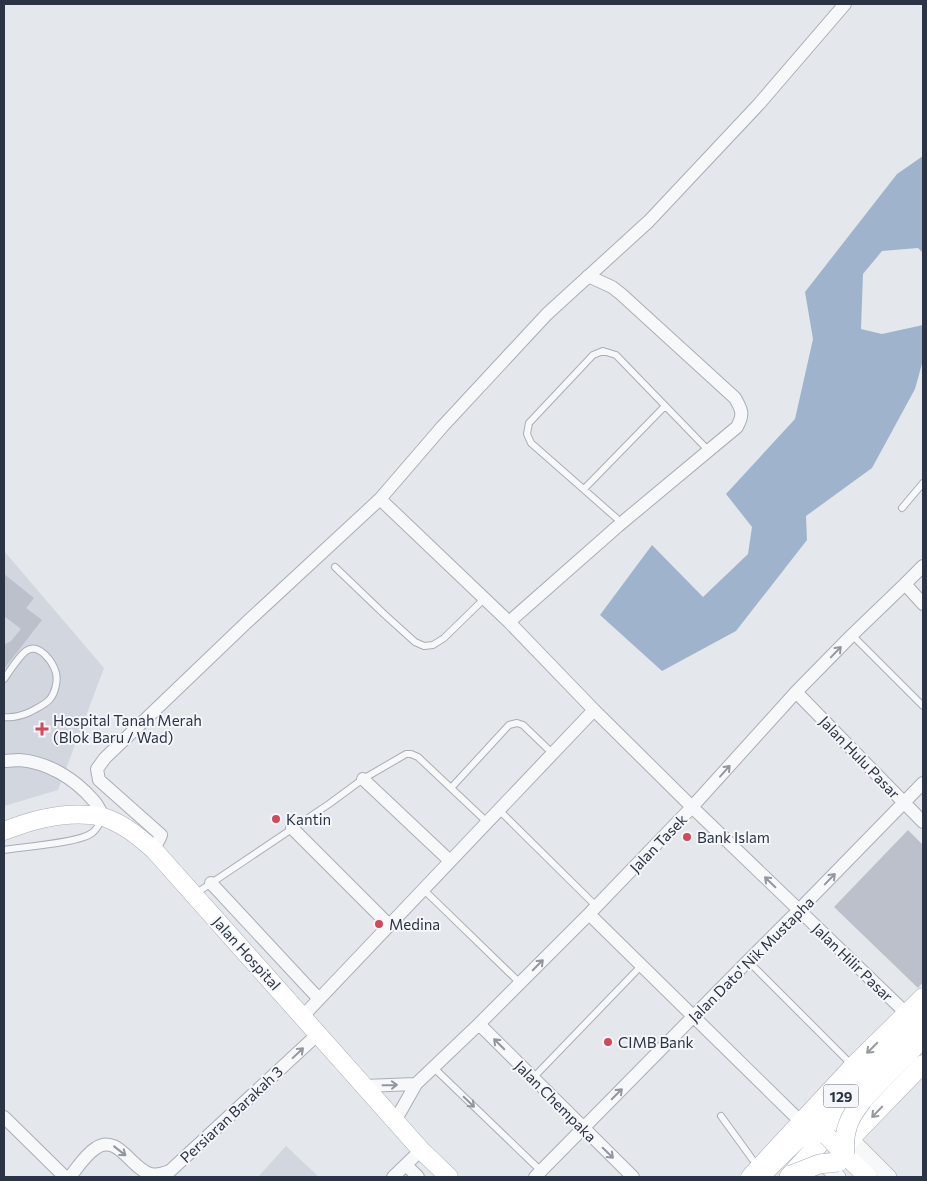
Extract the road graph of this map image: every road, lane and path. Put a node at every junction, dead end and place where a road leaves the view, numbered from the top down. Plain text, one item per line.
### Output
1 (845, 4) edge
2 (588, 276) junction
3 (665, 406) junction
4 (708, 450) junction
5 (923, 483) edge
6 (584, 489) junction
7 (380, 499) junction
8 (902, 508) dead end
9 (622, 523) junction
10 (923, 566) edge
11 (335, 567) dead end
12 (905, 584) junction
13 (484, 598) junction
14 (923, 604) edge
15 (509, 622) junction
16 (852, 636) junction
17 (4, 679) edge
18 (796, 692) junction
19 (923, 706) edge
20 (594, 710) junction
21 (4, 717) edge
22 (552, 753) junction
23 (4, 762) edge
24 (363, 779) junction
25 (923, 783) edge
26 (451, 788) junction
27 (904, 802) junction
28 (692, 807) junction
29 (499, 810) junction
30 (104, 816) junction
31 (487, 822) junction
32 (923, 822) edge
33 (292, 828) junction
34 (4, 831) edge
35 (4, 850) edge
36 (154, 850) junction
37 (450, 861) junction
38 (211, 883) junction
39 (423, 889) junction
40 (194, 894) junction
41 (593, 910) junction
42 (799, 910) junction
43 (389, 925) junction
44 (748, 961) junction
45 (641, 966) junction
46 (520, 983) junction
47 (923, 997) edge
48 (319, 999) junction
49 (915, 1015) edge
50 (303, 1016) junction
51 (694, 1017) junction
52 (923, 1023) edge
53 (479, 1024) junction
54 (318, 1034) junction
55 (923, 1038) edge
56 (923, 1064) edge
57 (854, 1066) junction
58 (434, 1068) junction
59 (533, 1078) junction
60 (416, 1084) junction
61 (364, 1086) junction
62 (863, 1100) junction
63 (721, 1116) dead end
64 (4, 1117) edge
65 (395, 1121) junction
66 (801, 1122) junction
67 (583, 1128) junction
68 (822, 1139) junction
69 (421, 1150) junction
70 (839, 1160) edge
71 (406, 1165) junction
72 (538, 1174) edge
73 (775, 1176) edge
74 (65, 1177) edge
75 (70, 1177) edge
76 (393, 1177) edge
77 (418, 1177) edge
78 (449, 1177) edge
79 (633, 1177) edge
80 (852, 1177) edge
81 (868, 1177) edge
82 (889, 1177) edge

1 - 2 street
2 - 4 street
2 - 7 street
3 - 4 lane
3 - 6 lane
3 - 6 lane
4 - 9 street
5 - 8 lane
6 - 9 lane
7 - 13 street, Jalan Hilir Pasar
7 - 36 street
9 - 15 street
10 - 12 street, Jalan Tasek
11 - 13 lane
12 - 14 street
12 - 16 street, Jalan Tasek
13 - 15 street, Jalan Hilir Pasar
15 - 20 street, Jalan Hilir Pasar
18 -> 16 street, Jalan Tasek
16 - 19 lane
17 - 21 lane
18 - 27 street, Jalan Hulu Pasar
28 -> 18 street, Jalan Tasek
20 - 22 street
20 - 28 street, Jalan Hilir Pasar
22 - 26 lane
22 - 29 street
23 - 30 street
24 - 26 lane
24 - 33 lane
24 - 37 street
25 - 27 street, Jalan Dato' Nik Mustapha
26 - 31 lane
27 - 32 street, Jalan Hulu Pasar
42 -> 27 street, Jalan Dato' Nik Mustapha
28 - 41 street, Jalan Tasek
42 -> 28 street, Jalan Hilir Pasar
29 - 31 street
29 - 41 lane
30 - 34 main road, Jalan Hospital
30 - 35 lane
30 - 36 main road, Jalan Hospital
31 - 37 street
33 - 38 lane
33 - 43 street
36 - 40 main road, Jalan Hospital
37 - 39 street
38 - 40 lane
38 - 48 street
39 - 43 street
39 - 46 lane
40 - 50 main road, Jalan Hospital
41 - 45 street
46 -> 41 street, Jalan Tasek
42 - 44 street, Jalan Dato' Nik Mustapha
42 - 49 street, Jalan Hilir Pasar
43 - 48 street
44 - 51 street, Jalan Dato' Nik Mustapha
44 - 57 lane
45 - 51 street
45 - 59 lane
46 - 53 street, Jalan Tasek
47 - 49 main road
48 - 50 street
49 -> 57 main road
49 - 73 main road, 129
50 - 54 main road, Jalan Hospital
51 - 66 street
67 -> 51 street, Jalan Dato' Nik Mustapha
52 - 68 main road
53 - 58 street, Jalan Tasek
59 -> 53 street, Jalan Chempaka
54 - 61 main road, Jalan Hospital
75 -> 54 street, Persiaran Barakah 3
55 - 62 main road
56 -> 70 main road
57 - 66 main road
58 - 60 street, Jalan Tasek
58 -> 72 lane
59 - 67 street, Jalan Chempaka
61 -> 60 street
60 - 65 street, Jalan Tasek
61 - 65 main road, Jalan Hospital
62 - 68 main road, bridge
62 - 70 main road, bridge
63 - 73 lane
64 - 74 street
65 - 69 main road, Jalan Hospital
66 - 73 main road
67 - 72 street, Jalan Dato' Nik Mustapha
67 -> 79 street, Jalan Chempaka
68 - 70 main road, bridge
68 - 73 main road
69 - 71 street
69 - 78 main road, Jalan Hospital
70 - 73 main road, bridge
70 - 80 main road
70 - 81 main road
70 - 82 street
71 - 76 street
71 - 77 street

